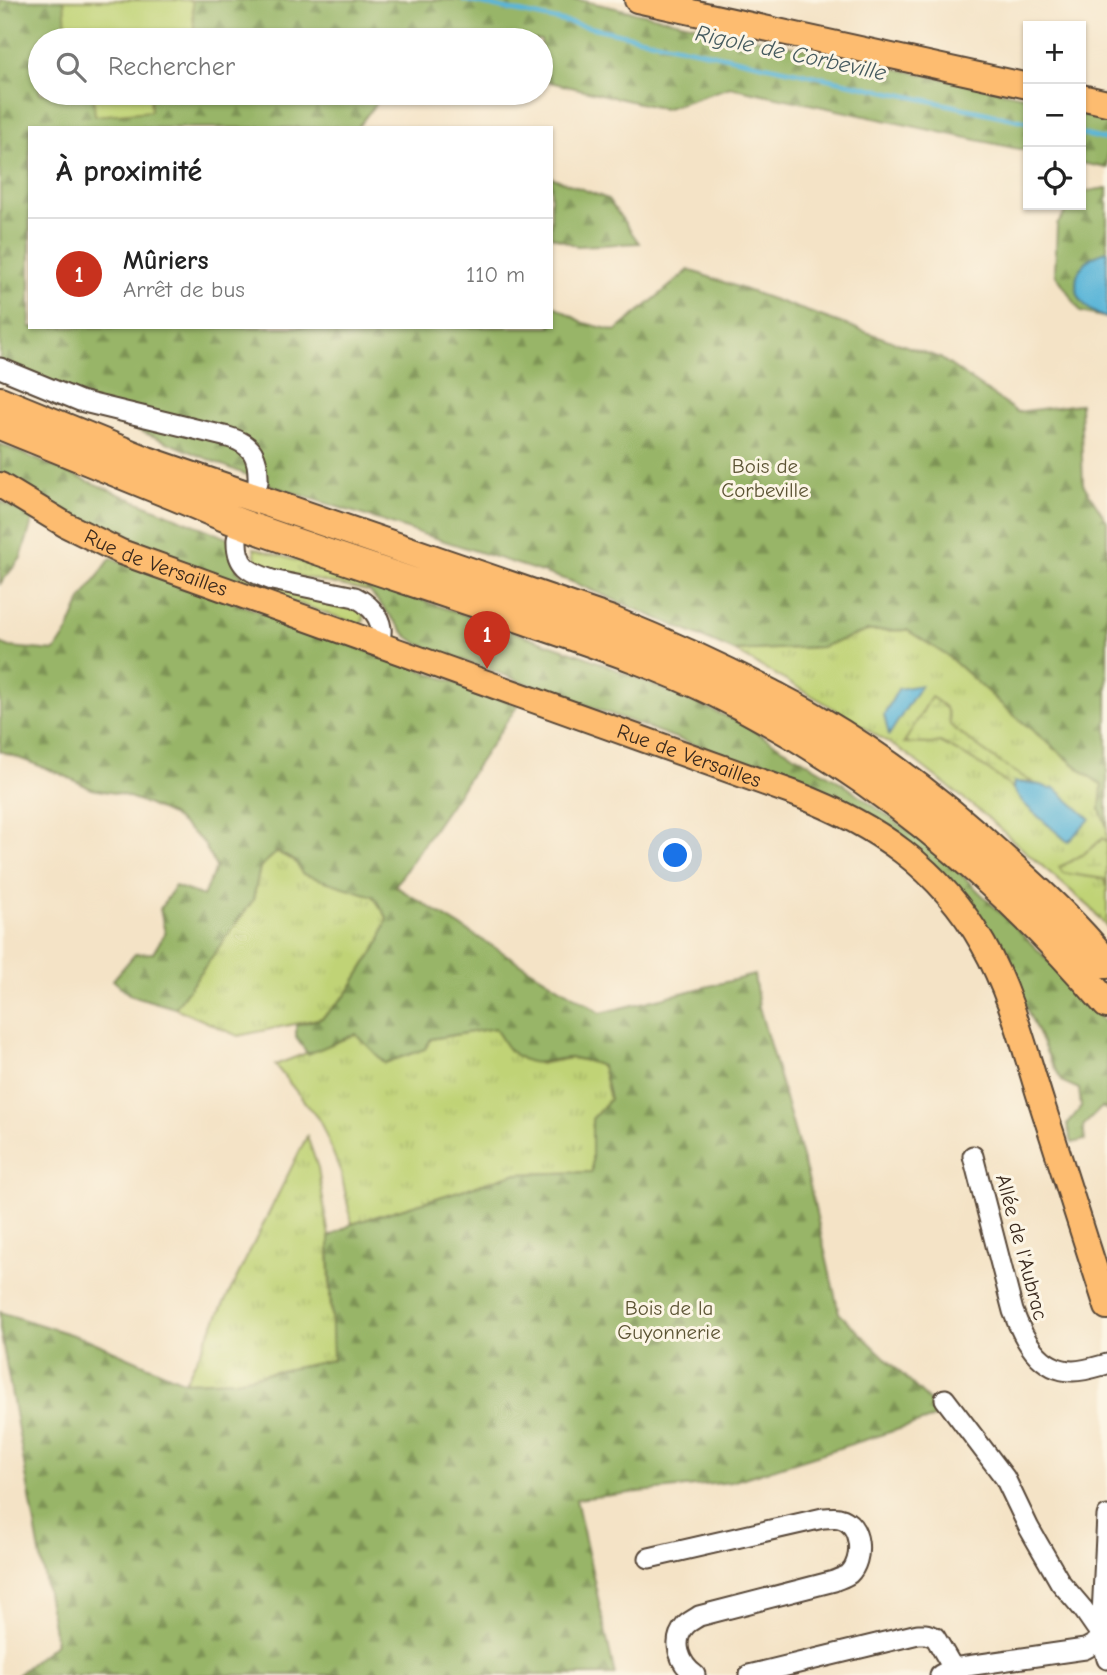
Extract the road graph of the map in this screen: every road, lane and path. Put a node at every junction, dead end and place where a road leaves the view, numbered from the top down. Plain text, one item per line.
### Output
1 (637, 0) edge
2 (1023, 85) edge
3 (1086, 98) edge
4 (1107, 103) edge
5 (0, 368) edge
6 (0, 401) edge
7 (0, 425) edge
8 (258, 482) dead end
9 (0, 485) edge
10 (237, 539) dead end
11 (379, 646) junction
12 (1107, 964) edge
13 (1107, 1004) edge
14 (974, 1156) dead end
15 (1107, 1307) edge
16 (1107, 1364) edge
17 (945, 1399) dead end
18 (1107, 1517) edge
19 (649, 1558) dead end
20 (1101, 1635) junction
21 (1107, 1659) edge
22 (995, 1669) edge
23 (947, 1672) edge
24 (695, 1675) edge
25 (749, 1675) edge

1 - 2 main road
3 - 4 main road
5 - 8 street
6 - 12 highway
7 - 13 highway
9 - 11 main road, Rue de Versailles
10 - 11 street
11 - 15 main road, Rue de Versailles
14 - 16 street, Allée de l'Aubrac
17 - 20 street
18 - 20 street
19 - 24 street
20 - 21 street
20 - 22 street
22 - 23 street
23 - 25 street

